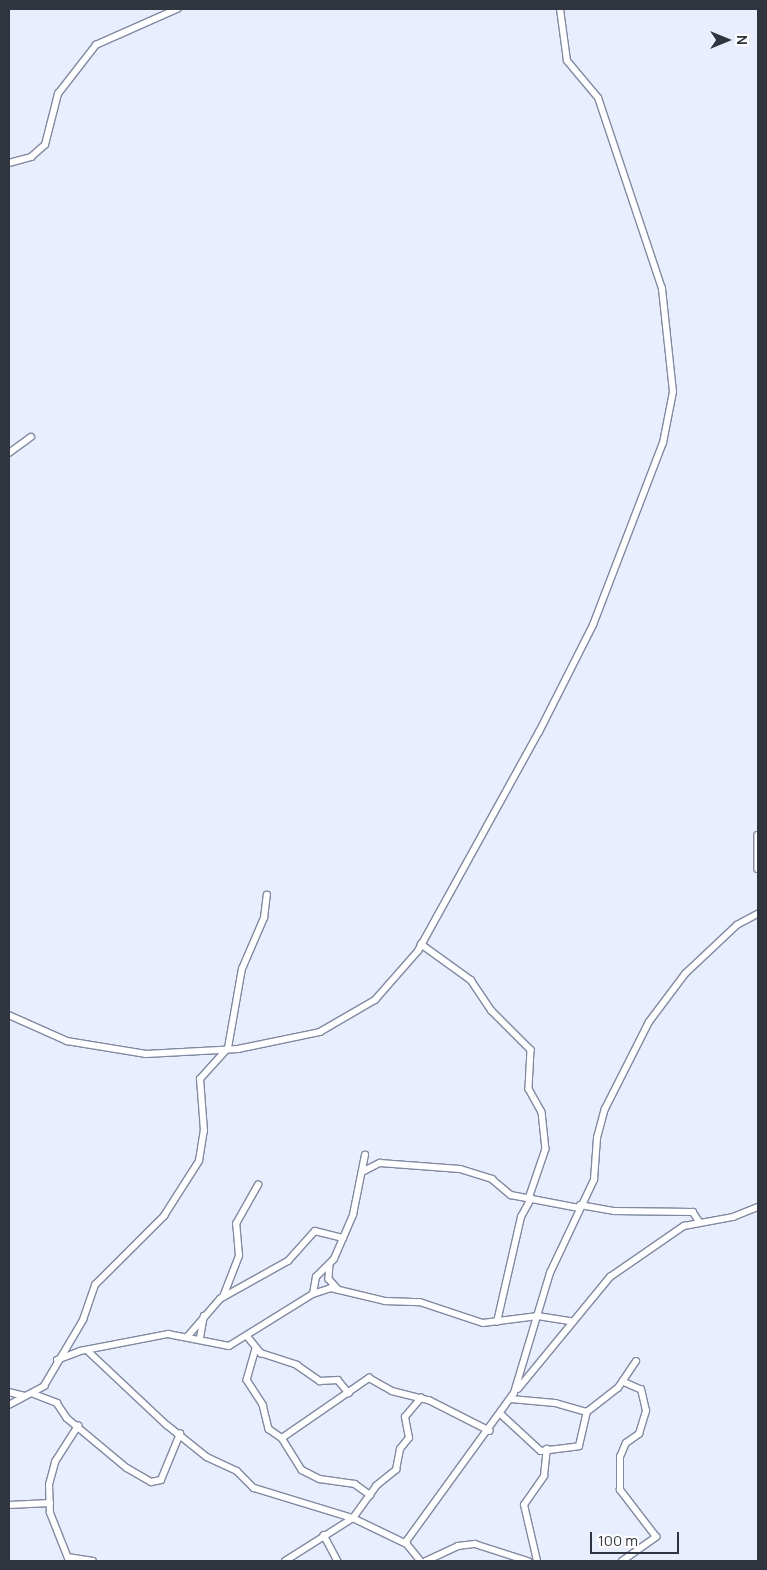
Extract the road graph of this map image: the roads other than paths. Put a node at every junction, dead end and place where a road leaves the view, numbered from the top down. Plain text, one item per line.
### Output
1 (177, 9) edge
2 (560, 9) edge
3 (9, 163) edge
4 (31, 437) dead end
5 (9, 453) edge
6 (758, 835) edge
7 (758, 869) edge
8 (267, 895) dead end
9 (758, 914) edge
10 (421, 944) junction
11 (9, 1015) edge
12 (228, 1048) junction
13 (365, 1155) dead end
14 (362, 1172) junction
15 (258, 1185) dead end
16 (530, 1199) junction
17 (580, 1206) junction
18 (758, 1207) edge
19 (699, 1221) junction
20 (343, 1238) junction
21 (330, 1264) junction
22 (337, 1288) junction
23 (312, 1294) junction
24 (223, 1297) junction
25 (205, 1314) junction
26 (538, 1316) junction
27 (571, 1321) junction
28 (497, 1322) junction
29 (188, 1336) junction
30 (248, 1337) junction
31 (200, 1338) junction
32 (256, 1349) junction
33 (87, 1350) junction
34 (56, 1361) junction
35 (636, 1361) dead end
36 (623, 1382) junction
37 (9, 1392) edge
38 (349, 1393) junction
39 (514, 1393) junction
40 (34, 1394) junction
41 (25, 1396) junction
42 (421, 1398) junction
43 (511, 1399) junction
44 (9, 1405) edge
45 (587, 1412) junction
46 (501, 1414) junction
47 (78, 1426) junction
48 (490, 1431) junction
49 (180, 1434) junction
50 (282, 1438) junction
51 (547, 1449) junction
52 (370, 1495) junction
53 (50, 1503) junction
54 (9, 1505) edge
55 (353, 1518) junction
56 (324, 1534) junction
57 (405, 1543) junction
58 (69, 1559) edge
59 (93, 1561) edge
60 (285, 1561) edge
61 (338, 1561) edge
62 (421, 1561) edge
63 (426, 1561) edge
64 (528, 1561) edge
65 (537, 1561) edge
66 (622, 1561) edge

1 - 3 street
2 - 10 street
4 - 5 street
6 - 7 street
8 - 12 street
9 - 17 street
10 - 12 street
10 - 16 street
11 - 12 street
12 - 34 street
13 - 14 street
14 - 16 street
14 - 20 street
15 - 24 street
16 - 17 street
16 - 28 street
17 - 19 street
17 - 26 street
18 - 19 street
19 - 27 street
20 - 21 street
20 - 24 street
21 - 22 street
21 - 23 street
22 - 23 street
22 - 28 street
23 - 30 street
24 - 25 street
25 - 29 street
25 - 31 street
26 - 27 street
26 - 28 street
26 - 39 street
27 - 39 street
29 - 31 street
29 - 33 street
30 - 31 street
30 - 32 street
32 - 38 street
32 - 50 street
33 - 34 street
33 - 49 street
34 - 40 street
35 - 36 street
36 - 45 street
36 - 66 street
37 - 41 street
38 - 42 street
38 - 50 street
39 - 43 street
40 - 41 street
40 - 47 street
41 - 44 street
42 - 48 street
42 - 52 street
43 - 45 street
43 - 46 street
45 - 51 street
46 - 48 street
46 - 51 street
47 - 49 street
47 - 53 street
48 - 57 street
49 - 55 street
50 - 52 street
51 - 65 street
52 - 55 street
53 - 54 street
53 - 58 street
55 - 56 street
55 - 57 street
56 - 60 street
56 - 61 street
57 - 62 street
58 - 59 street
63 - 64 street

